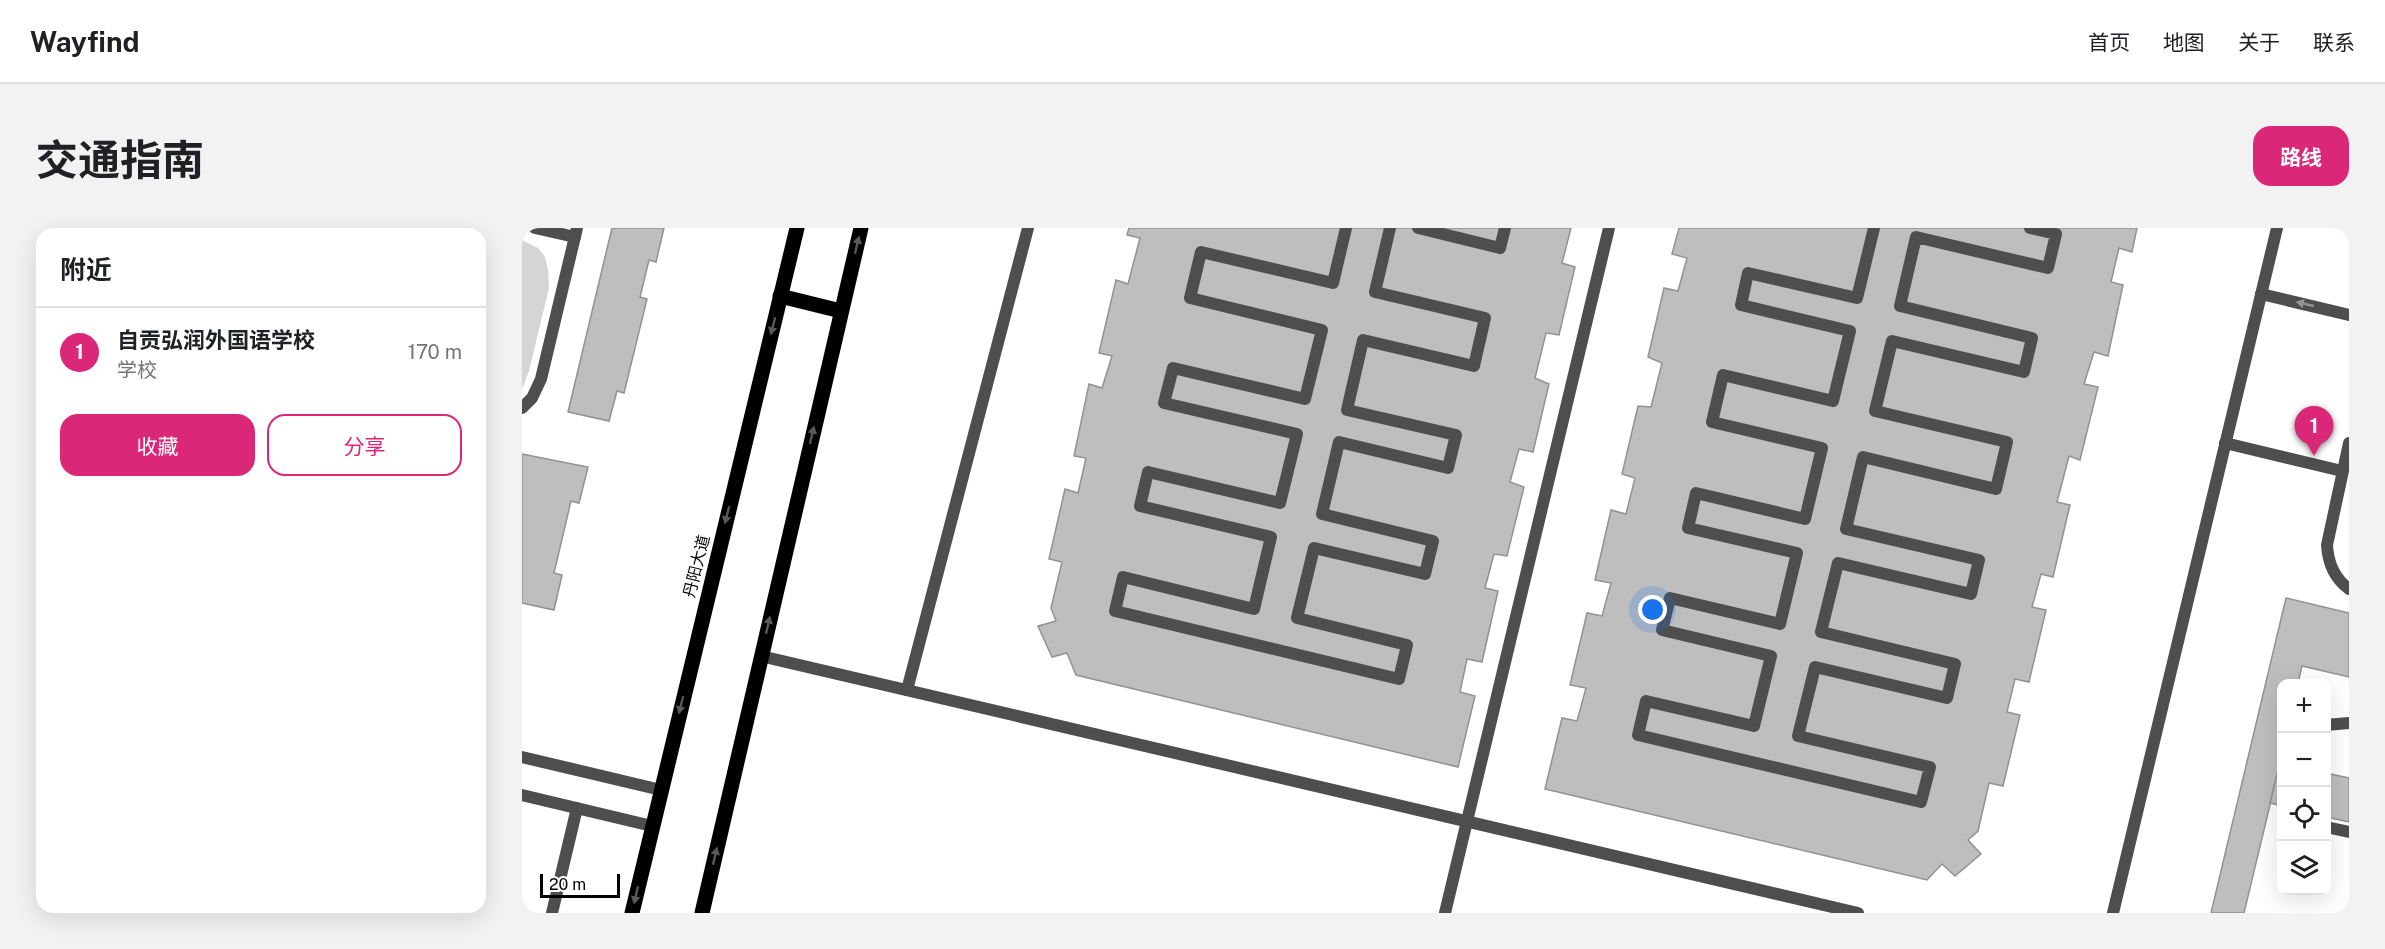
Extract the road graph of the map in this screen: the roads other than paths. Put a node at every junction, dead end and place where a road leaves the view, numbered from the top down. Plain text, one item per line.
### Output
1 (535, 228) edge
2 (796, 228) edge
3 (861, 228) edge
4 (1028, 228) edge
5 (1346, 228) edge
6 (1390, 228) edge
7 (1418, 228) edge
8 (1505, 228) edge
9 (1609, 228) edge
10 (1874, 228) edge
11 (2030, 228) edge
12 (2277, 228) edge
13 (576, 233) edge
14 (2261, 294) junction
15 (780, 296) junction
16 (841, 311) junction
17 (2349, 315) edge
18 (522, 408) edge
19 (2225, 443) junction
20 (2349, 443) edge
21 (2342, 471) junction
22 (2349, 589) edge
23 (761, 656) junction
24 (907, 690) junction
25 (2349, 723) edge
26 (2331, 725) edge
27 (522, 757) edge
28 (661, 790) junction
29 (522, 795) edge
30 (577, 808) junction
31 (1467, 822) junction
32 (652, 826) junction
33 (2331, 828) edge
34 (2349, 832) edge
35 (552, 913) edge
36 (632, 913) edge
37 (702, 913) edge
38 (1445, 913) edge
39 (1858, 913) edge
40 (2113, 913) edge

1 - 13 street
2 - 15 main road, 丹阳大道
16 -> 3 main road
4 - 24 street
5 - 6 street
7 - 8 street
9 - 31 street
10 - 11 street
12 - 14 street
13 - 18 street
17 -> 14 street
14 - 19 street
15 - 16 main road
15 -> 28 main road, 丹阳大道
23 -> 16 main road
19 - 21 street
19 - 40 street
20 - 21 street
21 - 22 street
23 - 24 street
37 -> 23 main road
24 - 31 street
25 - 26 street
27 - 28 street
28 - 32 main road, 丹阳大道
29 - 30 street
30 - 32 street
30 - 35 street
31 - 38 street
31 - 39 street
32 -> 36 main road, 丹阳大道
33 - 34 street

